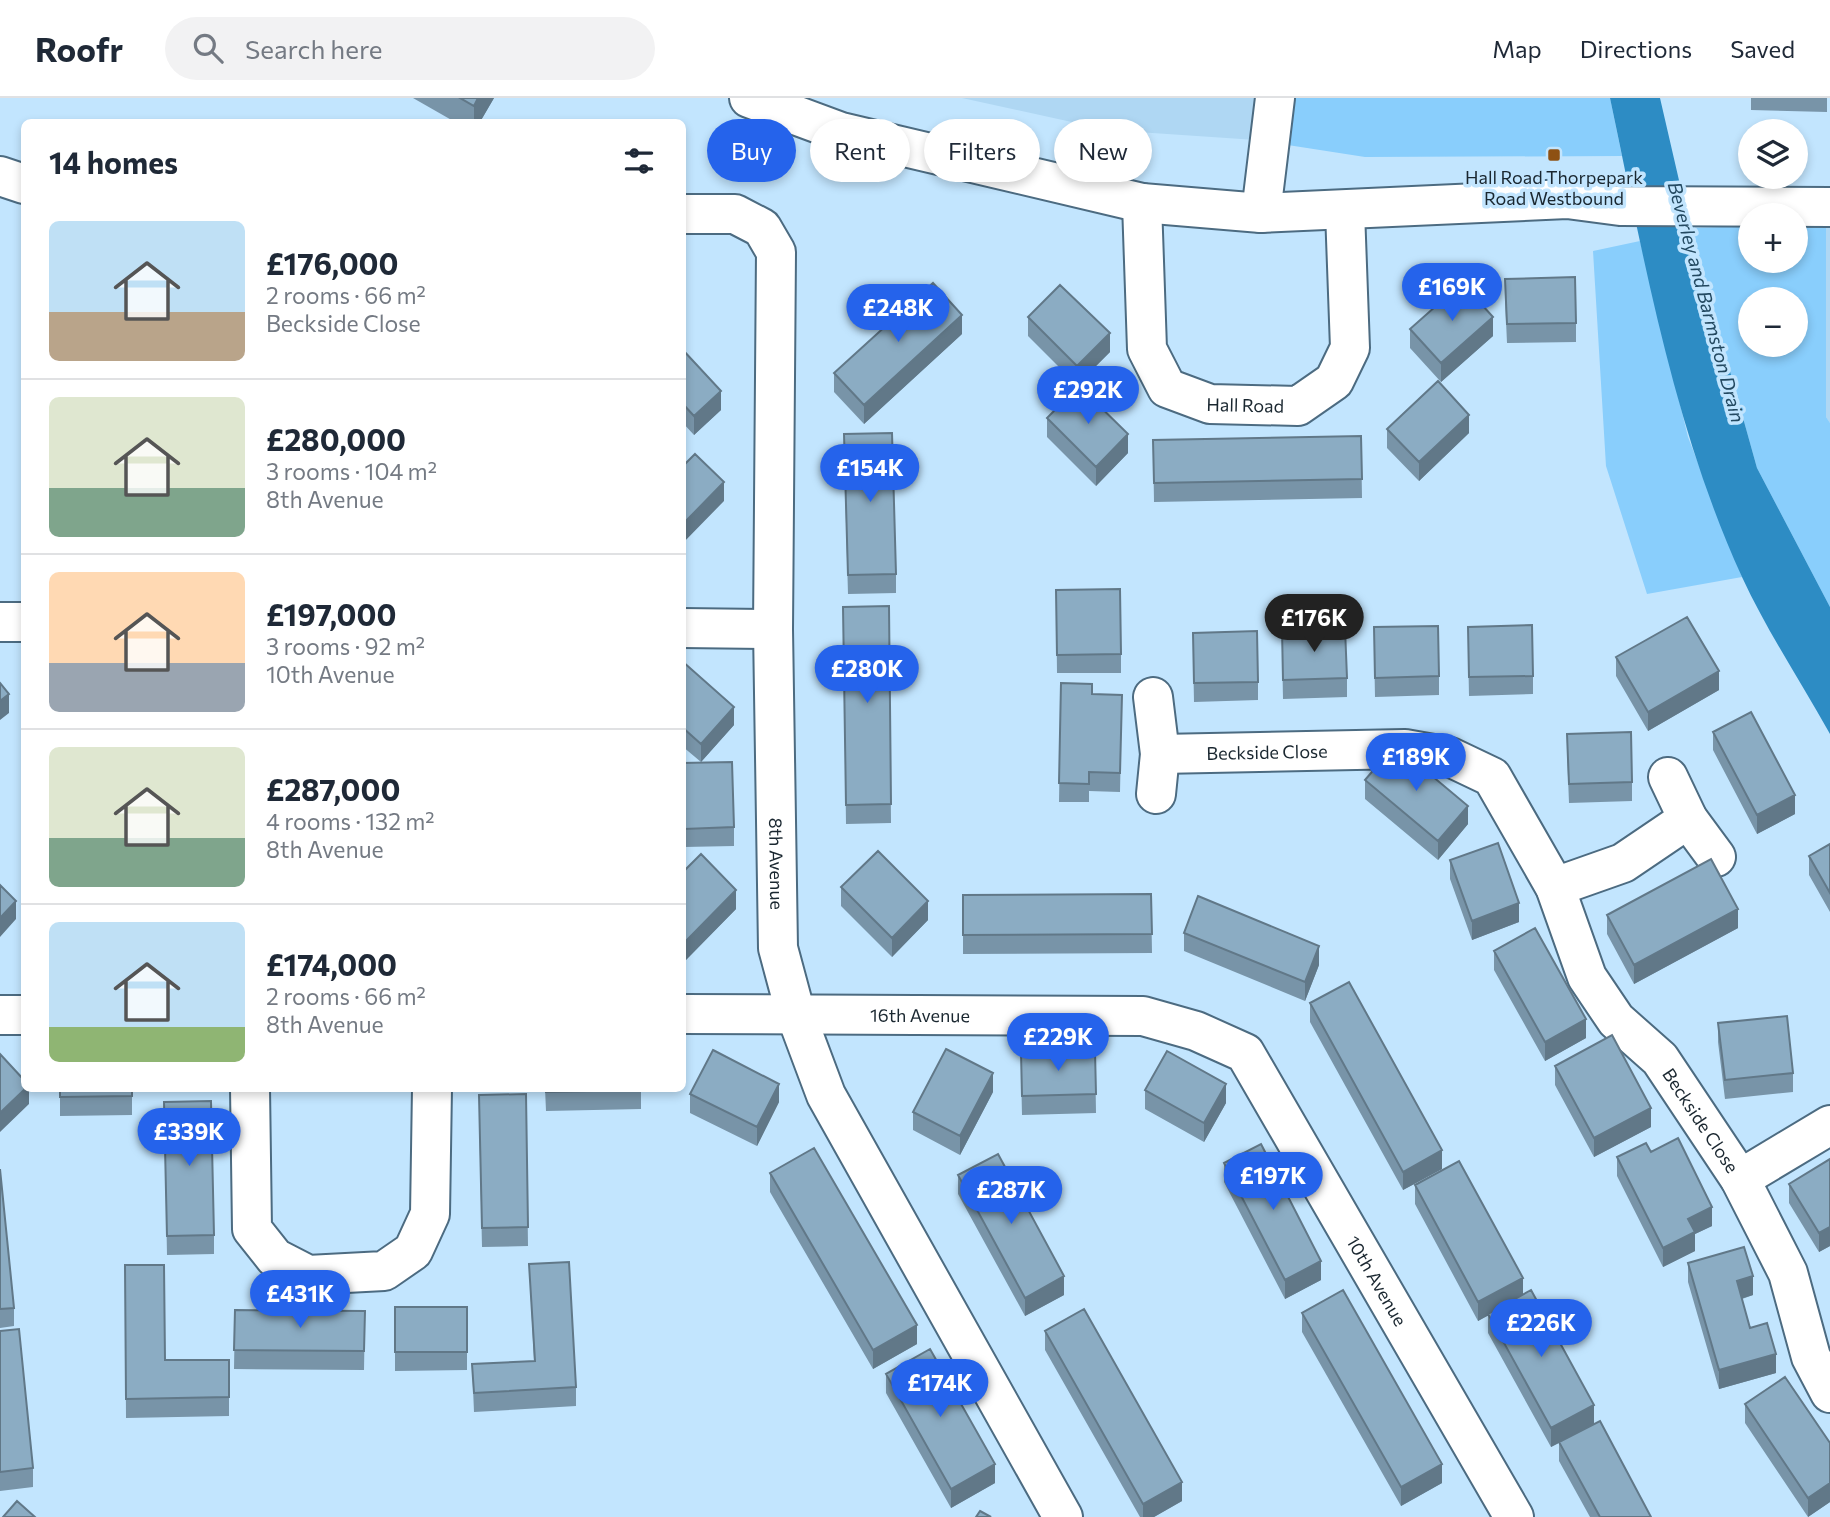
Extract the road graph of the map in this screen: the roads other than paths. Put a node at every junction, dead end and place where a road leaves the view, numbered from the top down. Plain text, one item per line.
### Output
1 (749, 98) edge
2 (1275, 98) edge
3 (0, 176) edge
4 (21, 183) edge
5 (1142, 203) junction
6 (1830, 207) edge
7 (1345, 212) junction
8 (1261, 213) junction
9 (686, 214) edge
10 (0, 622) edge
11 (21, 622) edge
12 (686, 628) edge
13 (773, 629) junction
14 (1153, 697) dead end
15 (1160, 754) junction
16 (1668, 777) dead end
17 (1156, 794) dead end
18 (1689, 818) junction
19 (1716, 857) dead end
20 (1555, 887) junction
21 (686, 1014) edge
22 (0, 1015) edge
23 (21, 1015) edge
24 (796, 1015) junction
25 (1196, 1031) joint
26 (250, 1092) edge
27 (432, 1092) edge
28 (1830, 1125) edge
29 (1740, 1179) junction
30 (1830, 1393) edge
31 (1063, 1517) edge
32 (1514, 1517) edge

1 - 5 street
2 - 8 street
3 - 4 street
5 - 7 street, Hall Road
5 - 8 street
6 - 7 street
7 - 8 street
9 - 13 street, 8th Avenue
10 - 11 street
12 - 13 street
13 - 24 street, 8th Avenue
14 - 15 street
15 - 17 street
15 - 20 street, Beckside Close
16 - 18 street
18 - 19 street
18 - 20 street
20 - 29 street, Beckside Close
21 - 24 street, 16th Avenue
22 - 23 street
24 - 25 street, 16th Avenue
24 - 31 street, 8th Avenue
25 - 32 street, 10th Avenue
26 - 27 street
28 - 29 street, Beckside Close
29 - 30 street, Beckside Close

